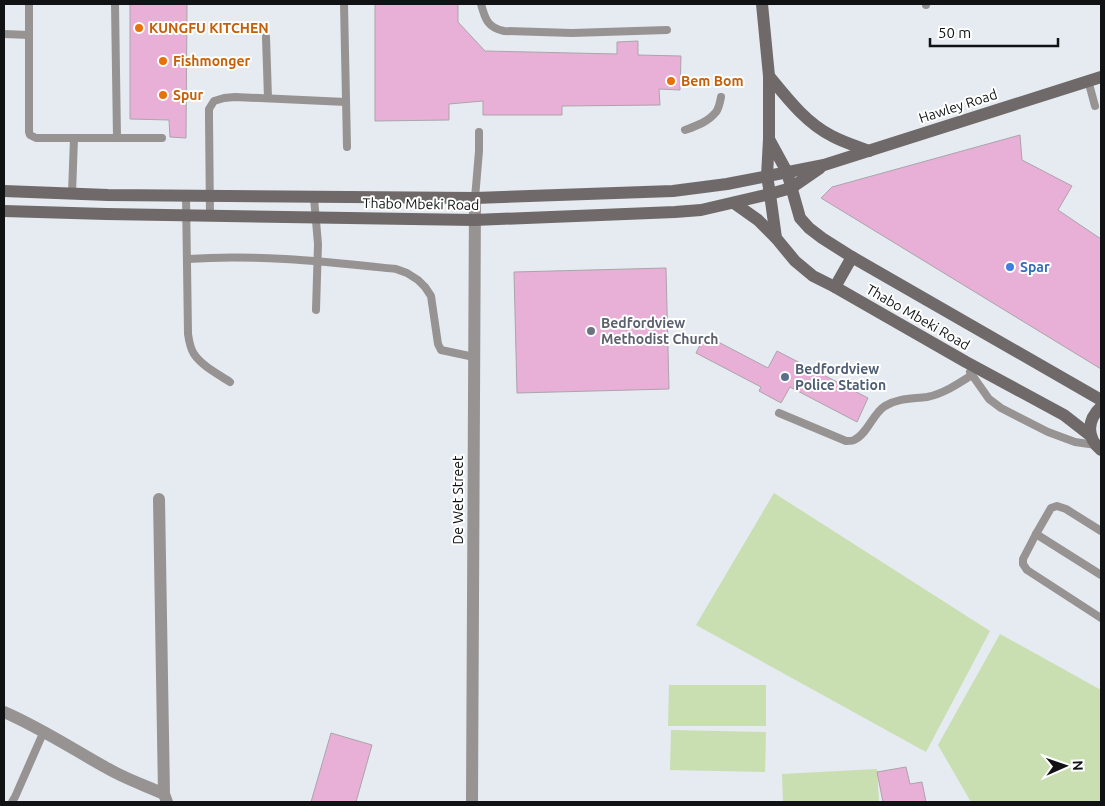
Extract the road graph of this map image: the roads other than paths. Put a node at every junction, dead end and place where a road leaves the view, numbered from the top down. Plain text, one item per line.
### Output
1 (29, 4) edge
2 (115, 4) edge
3 (344, 4) edge
4 (482, 4) edge
5 (762, 4) edge
6 (667, 30) dead end
7 (4, 34) edge
8 (29, 35) junction
9 (266, 37) dead end
10 (769, 76) junction
11 (1101, 76) edge
12 (1088, 80) junction
13 (721, 97) dead end
14 (268, 98) junction
15 (346, 102) junction
16 (1095, 106) dead end
17 (685, 130) dead end
18 (479, 132) dead end
19 (74, 138) junction
20 (117, 138) junction
21 (162, 138) dead end
22 (769, 139) junction
23 (347, 147) dead end
24 (869, 151) junction
25 (824, 165) junction
26 (787, 172) junction
27 (767, 176) junction
28 (791, 188) junction
29 (4, 191) edge
30 (72, 194) junction
31 (770, 194) junction
32 (186, 196) junction
33 (210, 196) junction
34 (314, 198) junction
35 (475, 198) junction
36 (734, 203) junction
37 (4, 211) edge
38 (187, 215) junction
39 (210, 216) junction
40 (316, 217) junction
41 (474, 220) junction
42 (776, 238) junction
43 (852, 257) junction
44 (188, 259) junction
45 (317, 261) junction
46 (835, 287) junction
47 (316, 310) dead end
48 (474, 357) junction
49 (966, 362) junction
50 (972, 375) junction
51 (230, 382) dead end
52 (1101, 400) edge
53 (1101, 407) edge
54 (779, 413) dead end
55 (1096, 444) edge
56 (160, 499) dead end
57 (1101, 531) edge
58 (1036, 534) junction
59 (1101, 575) edge
60 (1101, 618) edge
61 (4, 712) edge
62 (44, 732) junction
63 (165, 798) edge
64 (12, 802) edge
65 (472, 802) edge

1 - 8 lane
2 - 20 lane
3 - 15 lane
4 - 6 lane
5 - 10 main road
7 - 8 lane
8 - 19 lane
9 - 14 lane
10 - 22 main road
10 - 24 main road
11 - 12 main road, Hawley Road
12 - 16 lane
12 - 24 main road, Hawley Road
13 - 17 lane
14 - 15 lane
14 - 33 lane
15 - 23 lane
18 - 35 lane
19 - 20 lane
19 - 30 lane
20 - 21 lane
22 - 26 main road, Thabo Mbeki Road
22 - 27 main road
24 - 25 main road, Hawley Road
25 - 26 main road, Hawley Road
25 - 28 main road, Hawley Road
26 - 27 main road, Hawley Road
26 - 28 main road, Thabo Mbeki Road
27 - 31 main road
27 - 35 main road, Thabo Mbeki Road
28 - 31 main road, Hawley Road
28 - 43 main road, Thabo Mbeki Road
29 - 30 main road
30 - 32 main road
31 - 36 main road, Thabo Mbeki Road
31 - 42 main road
32 - 33 main road
32 - 38 lane
33 - 34 main road, Thabo Mbeki Road
33 - 39 lane
34 - 35 main road, Thabo Mbeki Road
34 - 40 lane
35 - 41 street, De Wet Street
36 - 41 main road, Thabo Mbeki Road
36 - 42 main road, Thabo Mbeki Road
37 - 38 main road, Thabo Mbeki Road
38 - 39 main road, Thabo Mbeki Road
38 - 44 lane
39 - 40 main road, Thabo Mbeki Road
40 - 41 main road, Thabo Mbeki Road
40 - 45 lane
41 - 48 street, De Wet Street
42 - 46 main road, Thabo Mbeki Road
43 - 46 main road
43 - 52 main road, Thabo Mbeki Road
44 - 45 lane
44 - 51 lane
45 - 47 lane
45 - 48 lane
46 - 49 main road, Thabo Mbeki Road
48 - 65 street, De Wet Street
49 - 50 lane
49 - 55 main road, Thabo Mbeki Road
50 - 54 lane
50 - 55 lane
53 - 55 main road
56 - 63 street
57 - 58 lane
58 - 59 lane
58 - 60 lane
61 - 62 street
62 - 63 street
62 - 64 lane

